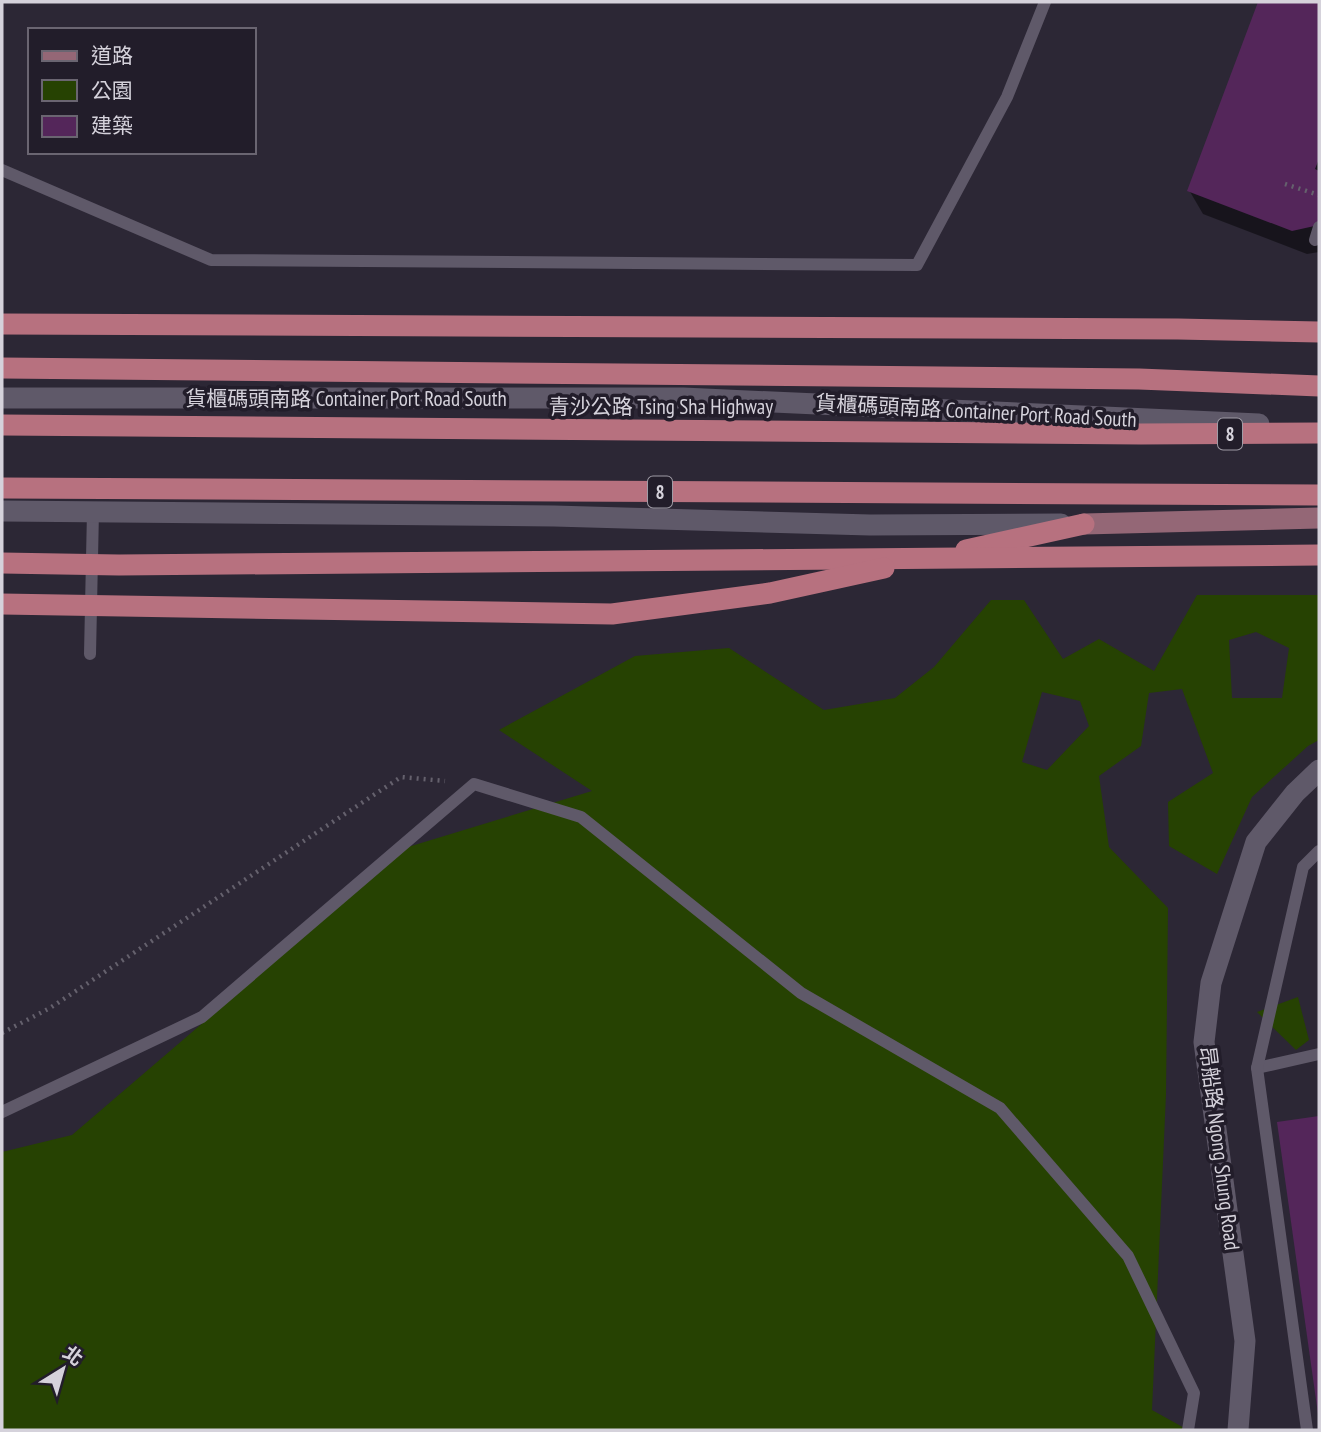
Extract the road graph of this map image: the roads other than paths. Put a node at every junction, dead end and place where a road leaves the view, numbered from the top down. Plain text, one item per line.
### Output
1 (1045, 2) edge
2 (2, 170) edge
3 (1319, 227) edge
4 (1315, 240) dead end
5 (2, 324) edge
6 (1319, 332) edge
7 (2, 368) edge
8 (1319, 386) edge
9 (2, 398) edge
10 (2, 425) edge
11 (1319, 427) edge
12 (1319, 433) edge
13 (2, 488) edge
14 (1319, 495) edge
15 (2, 511) edge
16 (93, 511) junction
17 (1319, 518) edge
18 (1084, 524) junction
19 (1319, 555) edge
20 (2, 563) edge
21 (2, 604) edge
22 (90, 654) dead end
23 (1319, 770) edge
24 (1319, 851) edge
25 (1319, 1054) edge
26 (1257, 1068) junction
27 (2, 1112) edge
28 (1188, 1430) edge
29 (1238, 1430) edge
30 (1307, 1430) edge

1 - 2 lane
3 - 4 lane
5 - 6 highway
7 - 8 highway
9 - 11 street, 貨櫃碼頭南路 Container Port Road South
10 - 12 highway, 青沙公路 Tsing Sha Highway / 8
13 - 14 highway, 8
15 - 16 street
16 - 18 street
16 - 22 lane
17 - 18 main road
18 - 21 highway
19 - 20 highway
23 - 29 street, 昂船路 Ngong Shung Road
24 - 26 lane
25 - 26 lane
26 - 30 lane
27 - 28 lane

